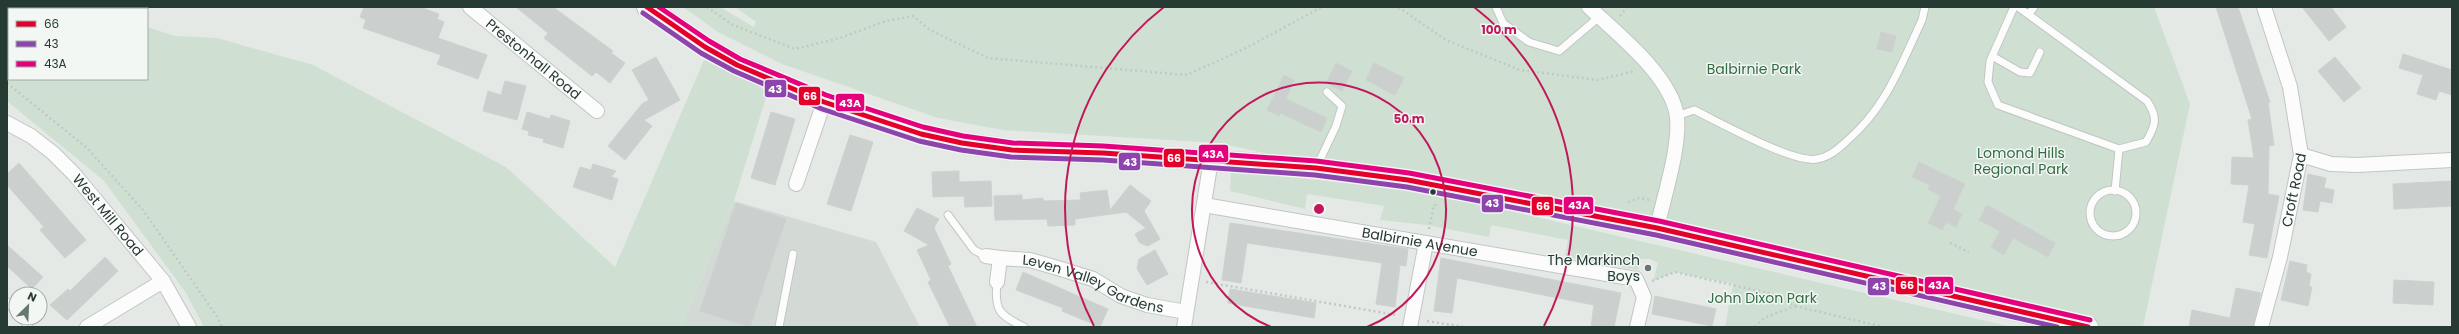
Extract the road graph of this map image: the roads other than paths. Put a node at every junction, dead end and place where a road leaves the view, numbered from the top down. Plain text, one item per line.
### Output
1 (470, 7) edge
2 (647, 7) edge
3 (1496, 7) edge
4 (1589, 7) edge
5 (1925, 7) edge
6 (2014, 7) edge
7 (2018, 7) edge
8 (2034, 7) edge
9 (2264, 7) edge
10 (2029, 14) junction
11 (1599, 17) junction
12 (2040, 52) dead end
13 (1992, 56) junction
14 (1327, 92) dead end
15 (824, 102) junction
16 (597, 111) dead end
17 (1677, 116) junction
18 (7, 122) edge
19 (2119, 149) junction
20 (2300, 155) junction
21 (1211, 160) junction
22 (2452, 160) edge
23 (1316, 168) junction
24 (796, 184) dead end
25 (2115, 191) junction
26 (1204, 205) junction
27 (948, 215) dead end
28 (1658, 228) junction
29 (1426, 243) junction
30 (793, 254) dead end
31 (986, 256) joint
32 (1000, 258) junction
33 (163, 281) junction
34 (997, 282) joint
35 (1186, 312) junction
36 (1411, 322) edge
37 (87, 327) edge
38 (189, 327) edge
39 (778, 327) edge
40 (1024, 327) edge
41 (1184, 327) edge
42 (1637, 327) edge
43 (2088, 327) edge
44 (2261, 327) edge

1 - 16 street, Prestonhall Road
2 - 15 main road
3 - 11 lane
4 - 11 street
5 - 17 lane
6 - 13 lane
7 - 10 lane
8 - 10 lane
9 - 20 street
10 - 19 lane
11 - 17 street
12 - 13 lane
13 - 19 lane
14 - 23 lane
15 - 21 main road
15 - 24 street
17 - 28 street
18 - 33 street, West Mill Road
19 - 25 lane
20 - 22 street, Croft Road
20 - 44 street, Croft Road
21 - 23 main road
21 - 26 street
23 - 28 main road
25 - 25 lane
26 - 29 street, Balbirnie Avenue
26 - 35 street
27 - 31 lane
28 - 43 main road
29 - 36 street
29 - 42 street, Balbirnie Avenue
30 - 39 lane
31 - 32 street, Leven Valley Gardens
32 - 34 street, Leven Valley Gardens
32 - 35 street, Leven Valley Gardens
33 - 37 street
33 - 38 street, West Mill Road
34 - 40 lane
35 - 41 street

